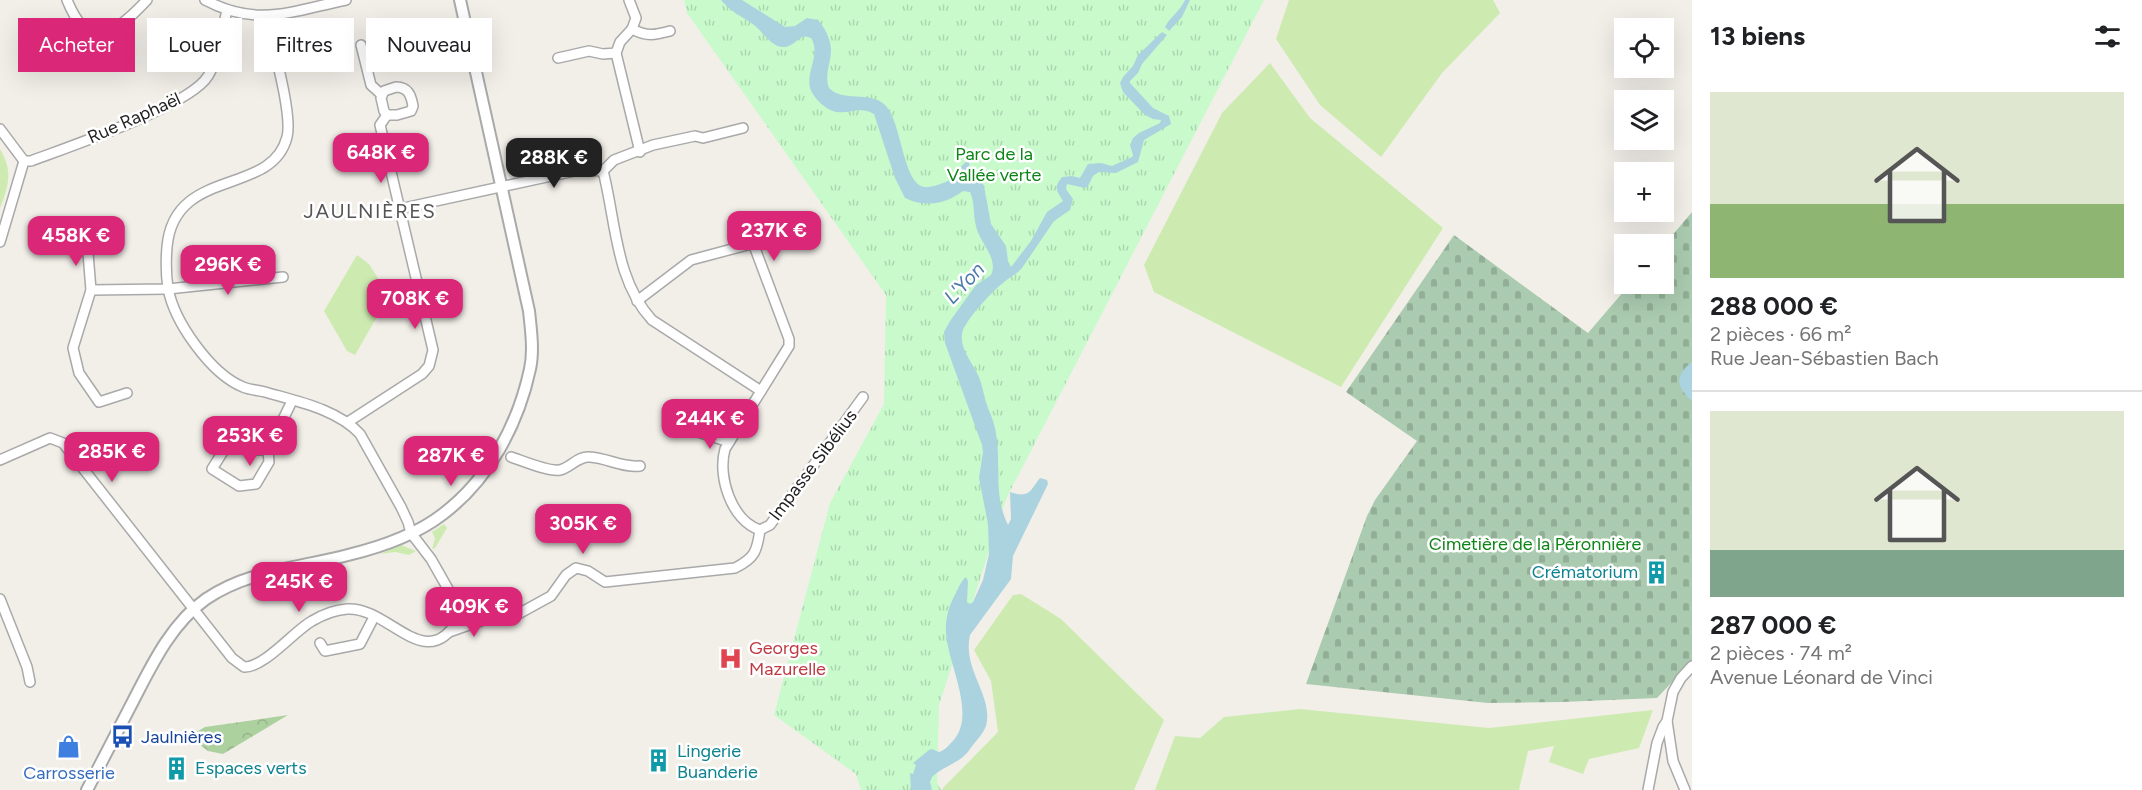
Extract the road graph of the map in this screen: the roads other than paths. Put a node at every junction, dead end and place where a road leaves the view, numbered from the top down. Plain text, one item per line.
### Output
1 (67, 0) edge
2 (147, 0) edge
3 (205, 0) edge
4 (346, 0) edge
5 (460, 0) edge
6 (628, 0) edge
7 (332, 1) edge
8 (227, 10) junction
9 (266, 16) junction
10 (76, 18) edge
11 (130, 18) edge
12 (632, 29) junction
13 (670, 31) dead end
14 (361, 45) dead end
15 (616, 53) junction
16 (558, 58) dead end
17 (382, 95) junction
18 (387, 115) junction
19 (743, 128) dead end
20 (0, 129) edge
21 (640, 152) junction
22 (24, 161) junction
23 (603, 171) junction
24 (502, 187) junction
25 (401, 208) junction
26 (390, 211) dead end
27 (2, 227) edge
28 (792, 233) dead end
29 (87, 241) dead end
30 (0, 242) edge
31 (753, 243) junction
32 (284, 277) dead end
33 (168, 289) junction
34 (91, 290) junction
35 (637, 301) junction
36 (761, 391) junction
37 (127, 393) dead end
38 (863, 397) dead end
39 (292, 401) junction
40 (348, 423) junction
41 (698, 432) dead end
42 (729, 442) junction
43 (268, 450) junction
44 (511, 457) dead end
45 (0, 460) edge
46 (640, 466) dead end
47 (760, 530) junction
48 (411, 533) junction
49 (0, 599) edge
50 (456, 603) junction
51 (195, 608) junction
52 (374, 616) junction
53 (492, 617) junction
54 (447, 633) junction
55 (320, 643) dead end
56 (1692, 666) edge
57 (30, 682) dead end
58 (1667, 721) junction
59 (87, 790) edge
60 (1648, 790) edge
61 (1685, 790) edge

1 - 10 street
2 - 11 street
3 - 8 street
4 - 7 street
5 - 24 street
6 - 12 street
7 - 9 street
8 - 9 street
8 - 22 street, Rue Raphaël
9 - 33 street
12 - 13 street
12 - 15 street
14 - 17 street
15 - 16 street
15 - 21 street
17 - 18 street
17 - 18 street
18 - 25 street
19 - 21 street
20 - 22 street
21 - 23 street
22 - 27 street
23 - 24 street
23 - 35 street
24 - 25 street
24 - 48 street
25 - 26 street
25 - 40 street
27 - 30 street
28 - 31 street
29 - 34 street
31 - 35 street
31 - 36 street
32 - 33 street
33 - 34 street
33 - 39 street
34 - 37 street
35 - 36 street
36 - 42 street
38 - 47 street, Impasse Sibélius
39 - 40 street
39 - 43 street
40 - 48 street
41 - 42 street
42 - 47 street
43 - 43 street
44 - 46 street
45 - 51 street
47 - 53 street
48 - 50 street
48 - 51 street
49 - 57 street
50 - 53 street
50 - 54 street
51 - 52 street
51 - 59 street
52 - 54 street
52 - 55 street
53 - 54 street
56 - 58 street
58 - 60 street
58 - 61 street

